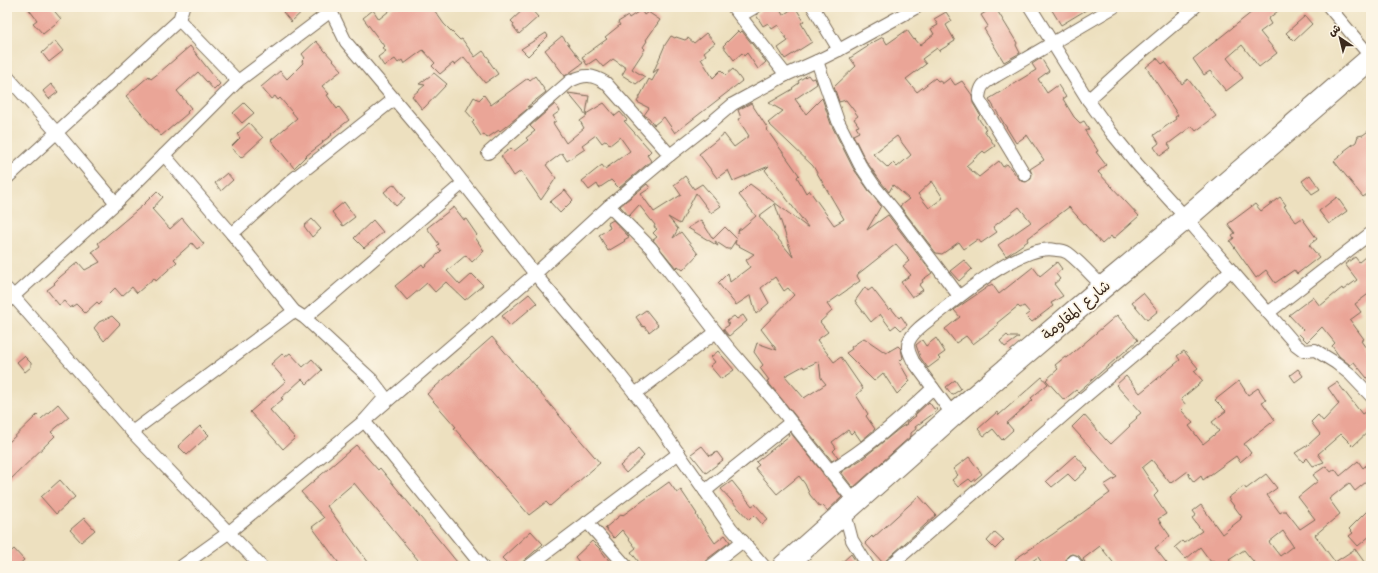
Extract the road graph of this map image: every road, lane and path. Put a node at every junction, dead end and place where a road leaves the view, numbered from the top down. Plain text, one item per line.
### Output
1 (183, 7) edge
2 (755, 7) edge
3 (813, 7) edge
4 (916, 7) edge
5 (1030, 7) edge
6 (1114, 7) edge
7 (1195, 7) edge
8 (1329, 7) edge
9 (330, 9) edge
10 (737, 12) edge
11 (179, 20) junction
12 (1052, 43) junction
13 (839, 50) junction
14 (1371, 58) edge
15 (817, 61) junction
16 (786, 74) junction
17 (7, 76) edge
18 (238, 80) junction
19 (394, 100) junction
20 (1088, 100) junction
21 (57, 133) junction
22 (488, 152) dead end
23 (164, 155) junction
24 (670, 155) junction
25 (1025, 175) dead end
26 (7, 178) edge
27 (464, 183) junction
28 (116, 203) junction
29 (610, 206) junction
30 (1186, 218) junction
31 (232, 234) junction
32 (1370, 235) edge
33 (1231, 270) junction
34 (535, 274) junction
35 (1104, 287) junction
36 (9, 296) edge
37 (959, 296) junction
38 (294, 311) junction
39 (1268, 313) junction
40 (305, 318) junction
41 (716, 332) junction
42 (933, 388) junction
43 (635, 394) junction
44 (1371, 396) edge
45 (953, 415) junction
46 (364, 422) junction
47 (791, 422) junction
48 (132, 432) junction
49 (679, 452) junction
50 (829, 471) junction
51 (705, 491) junction
52 (849, 508) junction
53 (587, 522) junction
54 (228, 533) junction
55 (743, 541) junction
56 (182, 566) edge
57 (260, 566) edge
58 (482, 566) edge
59 (529, 566) edge
60 (626, 566) edge
61 (711, 566) edge
62 (764, 566) edge
63 (784, 566) edge
64 (868, 566) edge
65 (890, 566) edge

1 - 11 street
2 - 10 street
3 - 13 street
4 - 13 street
5 - 12 street
6 - 12 street
7 - 20 street
8 - 14 street
9 - 18 street
9 - 19 street
10 - 16 street
11 - 18 street
11 - 21 street
12 - 20 street
12 - 25 street
13 - 15 street
14 - 30 highway, شارع المقاومة
15 - 16 street
15 - 37 street
16 - 24 street
17 - 21 street
18 - 23 street
19 - 27 street
19 - 31 street
20 - 30 street
21 - 26 street
21 - 28 street
22 - 24 street
23 - 28 street
23 - 31 street
24 - 29 street
27 - 34 street
27 - 40 street
28 - 36 street
29 - 34 street
29 - 41 street
30 - 33 street
30 - 35 highway, شارع المقاومة
31 - 38 street
32 - 39 street
33 - 39 street
33 - 65 street
34 - 43 street
34 - 46 street
35 - 37 street
35 - 45 highway, شارع المقاومة
36 - 48 street
37 - 42 street
38 - 40 street
38 - 48 street
39 - 44 street
40 - 46 street
41 - 43 street
41 - 47 street
42 - 45 street
42 - 50 street
43 - 49 street
45 - 52 highway, شارع المقاومة
46 - 54 street
46 - 58 street
47 - 50 street
47 - 51 street
48 - 54 street
49 - 51 street
49 - 53 street
50 - 52 street
51 - 55 street
52 - 63 highway, شارع المقاومة
52 - 64 street
53 - 59 street
53 - 60 street
54 - 56 street
54 - 57 street
55 - 61 street
55 - 62 street

